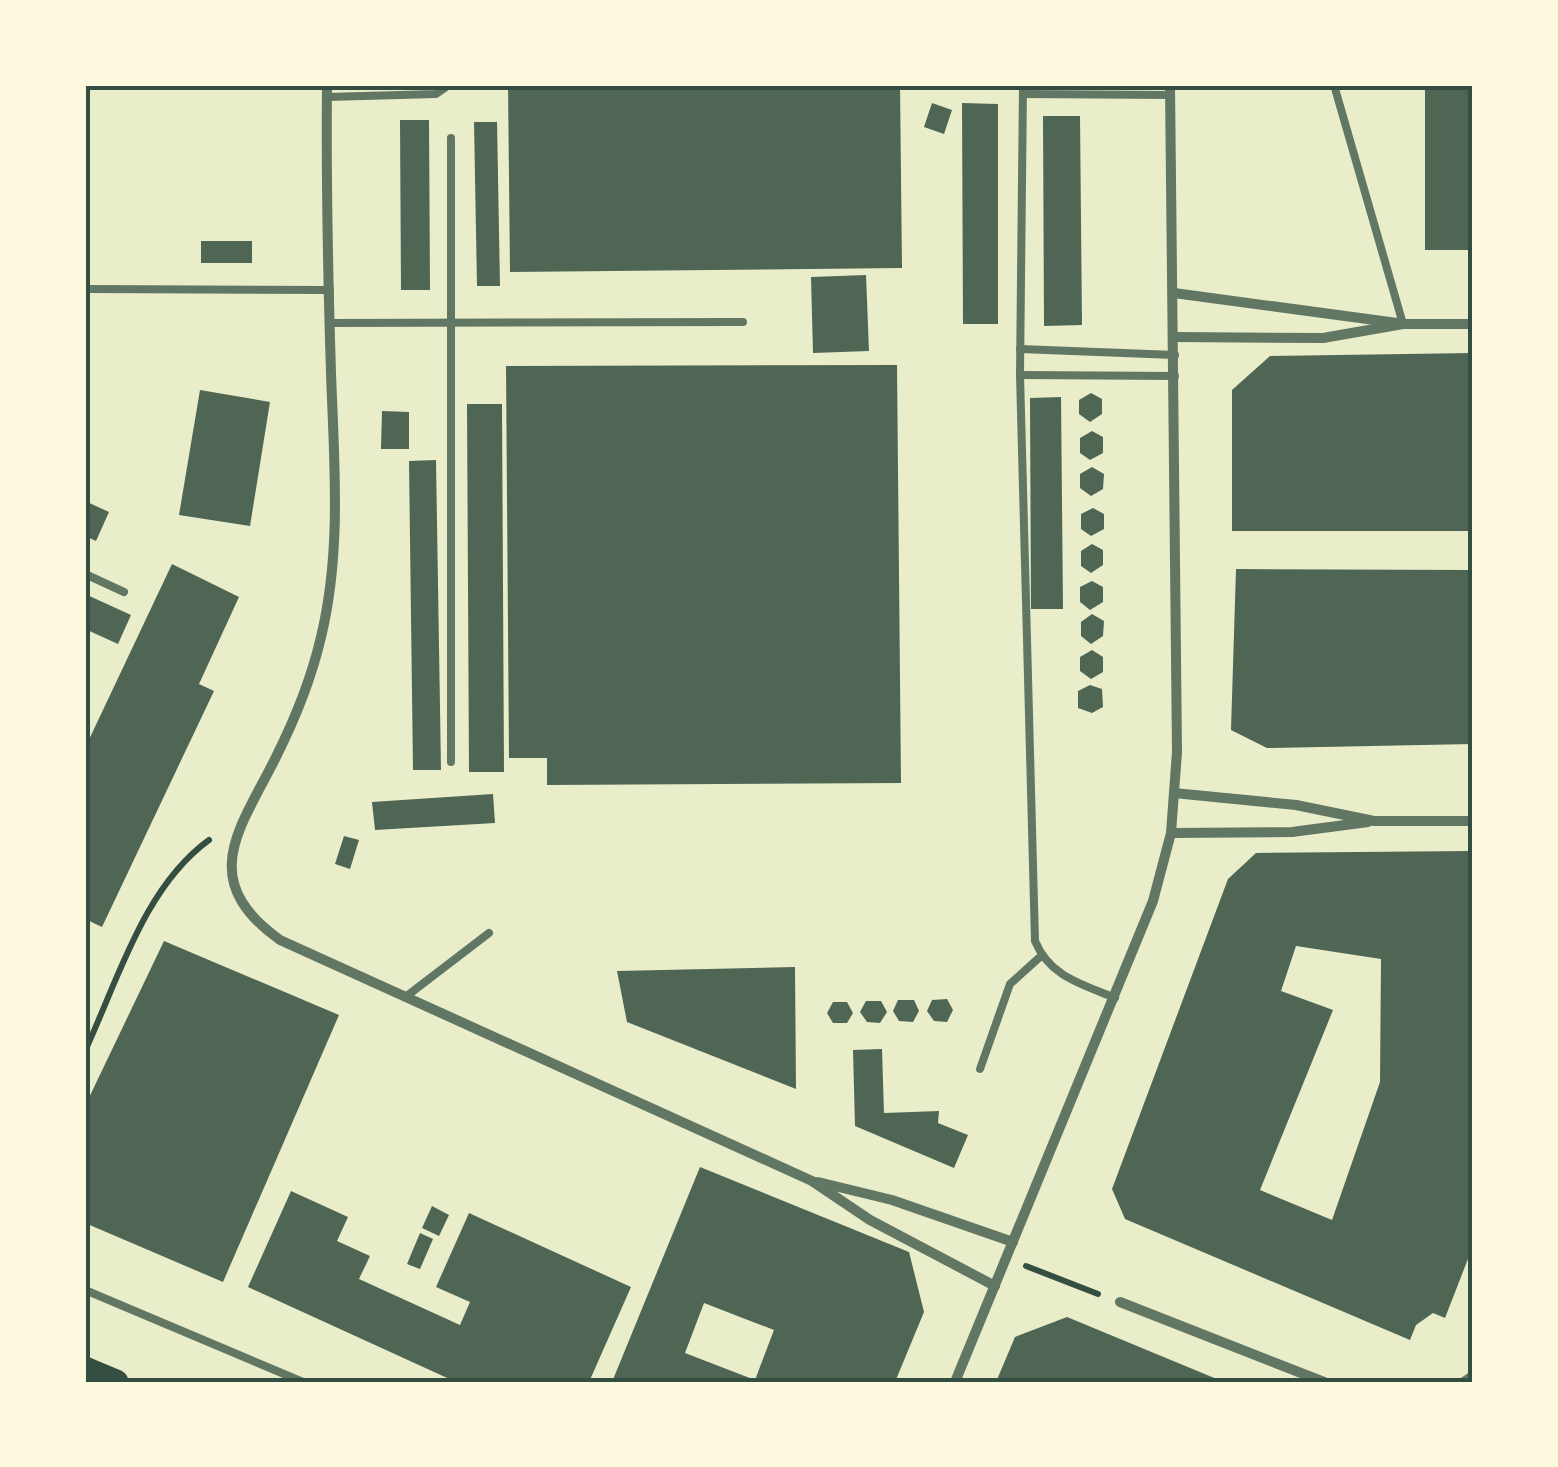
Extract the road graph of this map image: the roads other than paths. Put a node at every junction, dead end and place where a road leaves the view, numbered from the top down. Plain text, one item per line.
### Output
1 (449, 85) edge
2 (1334, 85) edge
3 (1023, 90) edge
4 (1170, 90) edge
5 (327, 91) edge
6 (450, 138) dead end
7 (85, 289) edge
8 (330, 290) junction
9 (1174, 293) junction
10 (450, 322) junction
11 (744, 322) dead end
12 (330, 323) junction
13 (1403, 324) junction
14 (1473, 324) edge
15 (1174, 337) junction
16 (1020, 350) junction
17 (1175, 355) junction
18 (1020, 375) junction
19 (1175, 376) junction
20 (85, 574) edge
21 (124, 592) dead end
22 (451, 762) dead end
23 (1174, 793) junction
24 (1374, 821) junction
25 (1473, 821) edge
26 (1171, 833) junction
27 (488, 933) dead end
28 (1041, 956) junction
29 (408, 995) junction
30 (1115, 998) junction
31 (980, 1069) dead end
32 (812, 1181) junction
33 (1013, 1242) junction
34 (995, 1286) junction
35 (85, 1290) edge
36 (1120, 1302) road end
37 (85, 1369) edge
38 (1473, 1376) edge
39 (116, 1382) edge
40 (304, 1382) edge
41 (954, 1382) edge
42 (1324, 1382) edge
43 (1464, 1382) edge

1 - 5 lane
2 - 13 lane
3 - 4 lane
3 - 16 lane
4 - 9 street
5 - 8 street
6 - 10 lane
7 - 8 lane
8 - 12 street
9 - 13 street
9 - 15 street
10 - 11 lane
10 - 12 lane
10 - 22 lane
12 - 29 street
13 - 14 street
13 - 15 street
15 - 17 street
16 - 17 lane
16 - 18 lane
17 - 19 street
18 - 19 lane
18 - 28 lane
19 - 23 street
20 - 21 lane
23 - 24 street
23 - 26 street
24 - 25 street
24 - 26 street
26 - 30 street
27 - 29 lane
28 - 30 lane
28 - 31 lane
29 - 32 street
30 - 33 street
32 - 33 street
32 - 34 street
33 - 34 street
34 - 41 street
35 - 40 lane
36 - 42 street
37 - 39 main road
38 - 43 street

